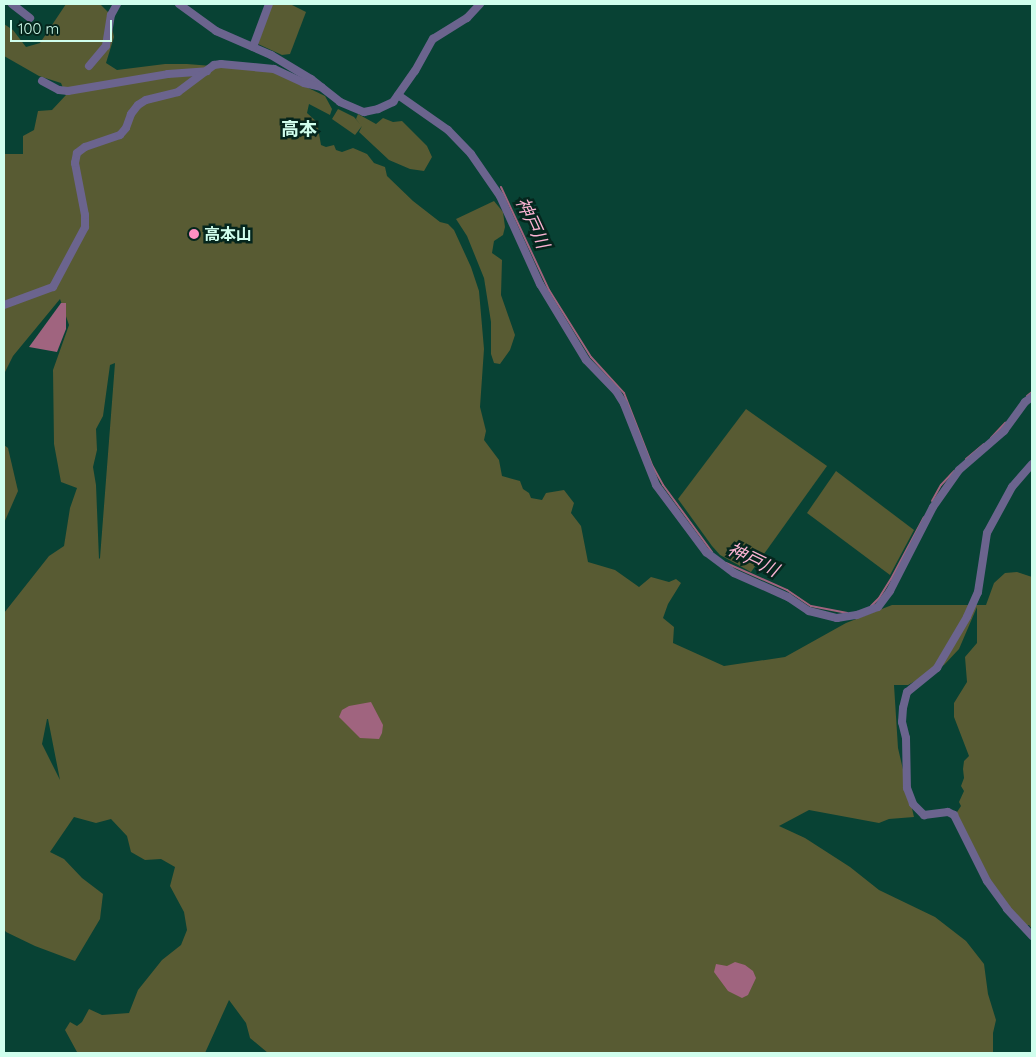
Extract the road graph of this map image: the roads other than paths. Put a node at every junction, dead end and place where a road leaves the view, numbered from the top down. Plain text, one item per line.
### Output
1 (12, 4) edge
2 (117, 4) edge
3 (179, 4) edge
4 (269, 4) edge
5 (480, 4) edge
6 (30, 18) dead end
7 (253, 47) junction
8 (89, 66) dead end
9 (207, 71) junction
10 (42, 81) dead end
11 (322, 87) junction
12 (398, 95) junction
13 (4, 305) edge
14 (1032, 397) edge
15 (1032, 464) edge
16 (1032, 936) edge

1 - 6 street
2 - 8 street
3 - 7 street
4 - 7 street
5 - 12 street
7 - 11 street
9 - 10 street
9 - 11 street
9 - 13 street
11 - 12 street
12 - 14 street
15 - 16 street

